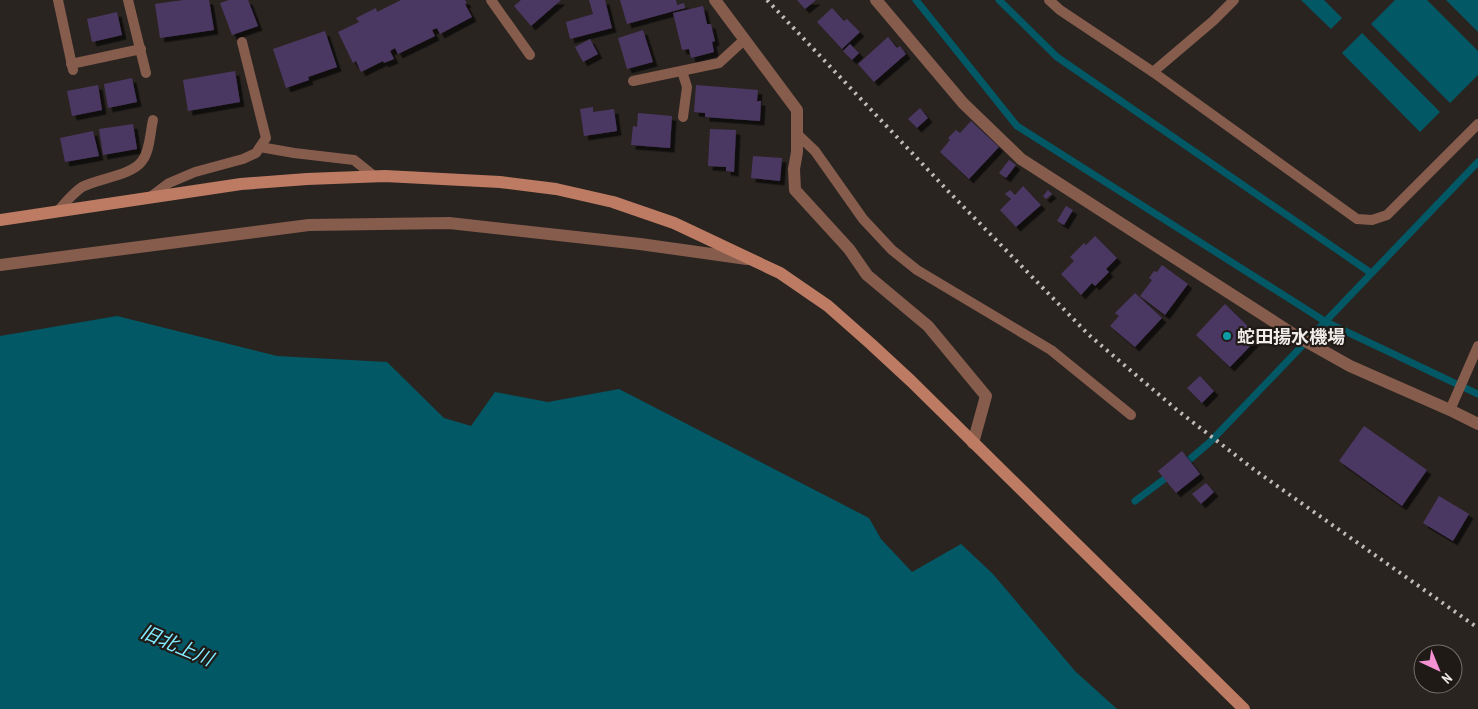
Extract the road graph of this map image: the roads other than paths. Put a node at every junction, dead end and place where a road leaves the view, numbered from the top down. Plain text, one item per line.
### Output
1 (58, 0) edge
2 (128, 0) edge
3 (491, 0) edge
4 (715, 0) edge
5 (876, 0) edge
6 (1050, 0) edge
7 (1234, 0) edge
8 (744, 40) junction
9 (242, 42) dead end
10 (140, 49) junction
11 (530, 55) dead end
12 (682, 71) junction
13 (1153, 72) junction
14 (146, 73) dead end
15 (634, 81) dead end
16 (683, 116) dead end
17 (153, 120) dead end
18 (1478, 124) edge
19 (797, 134) junction
20 (260, 147) junction
21 (374, 176) junction
22 (149, 198) junction
23 (58, 212) junction
24 (0, 220) edge
25 (754, 260) junction
26 (0, 264) edge
27 (1478, 346) edge
28 (1450, 410) junction
29 (1131, 415) dead end
30 (1478, 424) edge
31 (973, 443) junction
32 (1244, 709) edge

1 - 10 lane
2 - 10 lane
3 - 11 lane
4 - 8 street
5 - 28 street
6 - 13 lane
7 - 13 lane
8 - 12 lane
8 - 19 street
9 - 20 lane
10 - 14 lane
12 - 15 lane
12 - 16 lane
13 - 18 lane
17 - 23 lane
19 - 29 lane
19 - 31 street
20 - 21 lane
20 - 22 lane
21 - 22 street
21 - 25 street
22 - 23 street
23 - 24 street
25 - 26 street
25 - 31 street
27 - 28 lane
28 - 30 street
31 - 32 street

